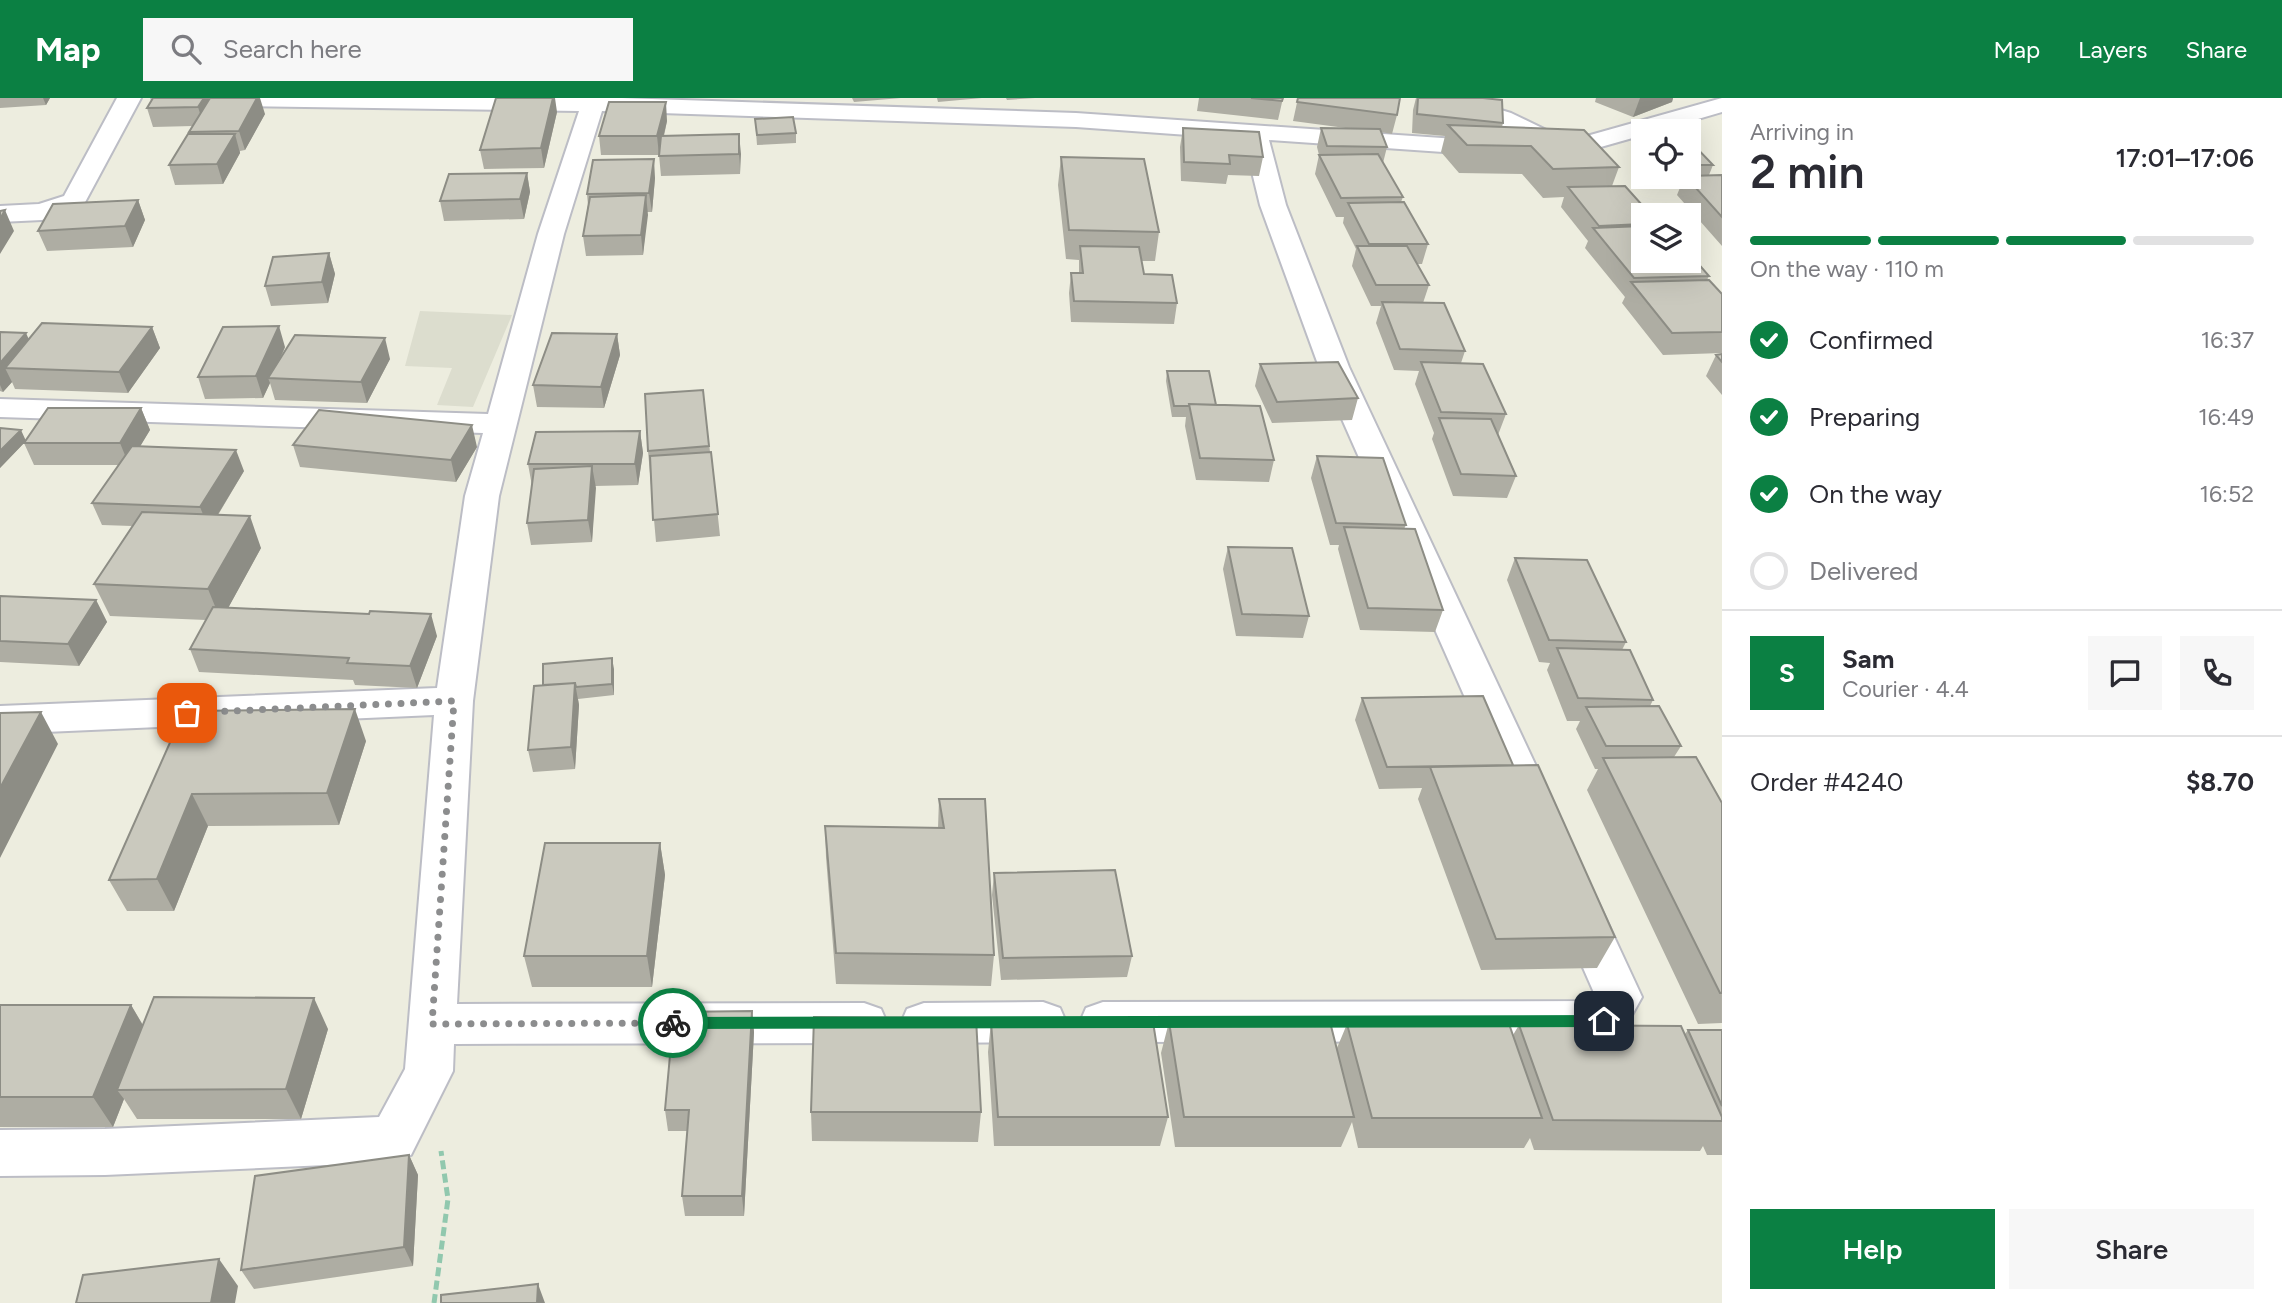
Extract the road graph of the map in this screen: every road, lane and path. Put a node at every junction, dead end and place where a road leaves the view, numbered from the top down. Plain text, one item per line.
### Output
1 (129, 98) edge
2 (164, 98) edge
3 (1437, 98) edge
4 (593, 104) junction
5 (1722, 105) edge
6 (906, 106) edge
7 (1255, 134) junction
8 (1569, 149) junction
9 (1587, 169) edge
10 (0, 214) edge
11 (0, 408) edge
12 (501, 424) junction
13 (454, 701) junction
14 (0, 720) edge
15 (1551, 845) edge
16 (1568, 883) edge
17 (432, 1024) junction
18 (440, 1148) dead end
19 (0, 1153) edge
20 (434, 1303) edge

1 - 10 street
2 - 4 street
3 - 8 street
4 - 6 street
4 - 12 street
5 - 8 street
6 - 7 street
7 - 8 street
7 - 15 street
8 - 9 street
11 - 12 street
12 - 13 street
13 - 14 street
13 - 17 street
16 - 17 street
17 - 19 street
18 - 20 path

